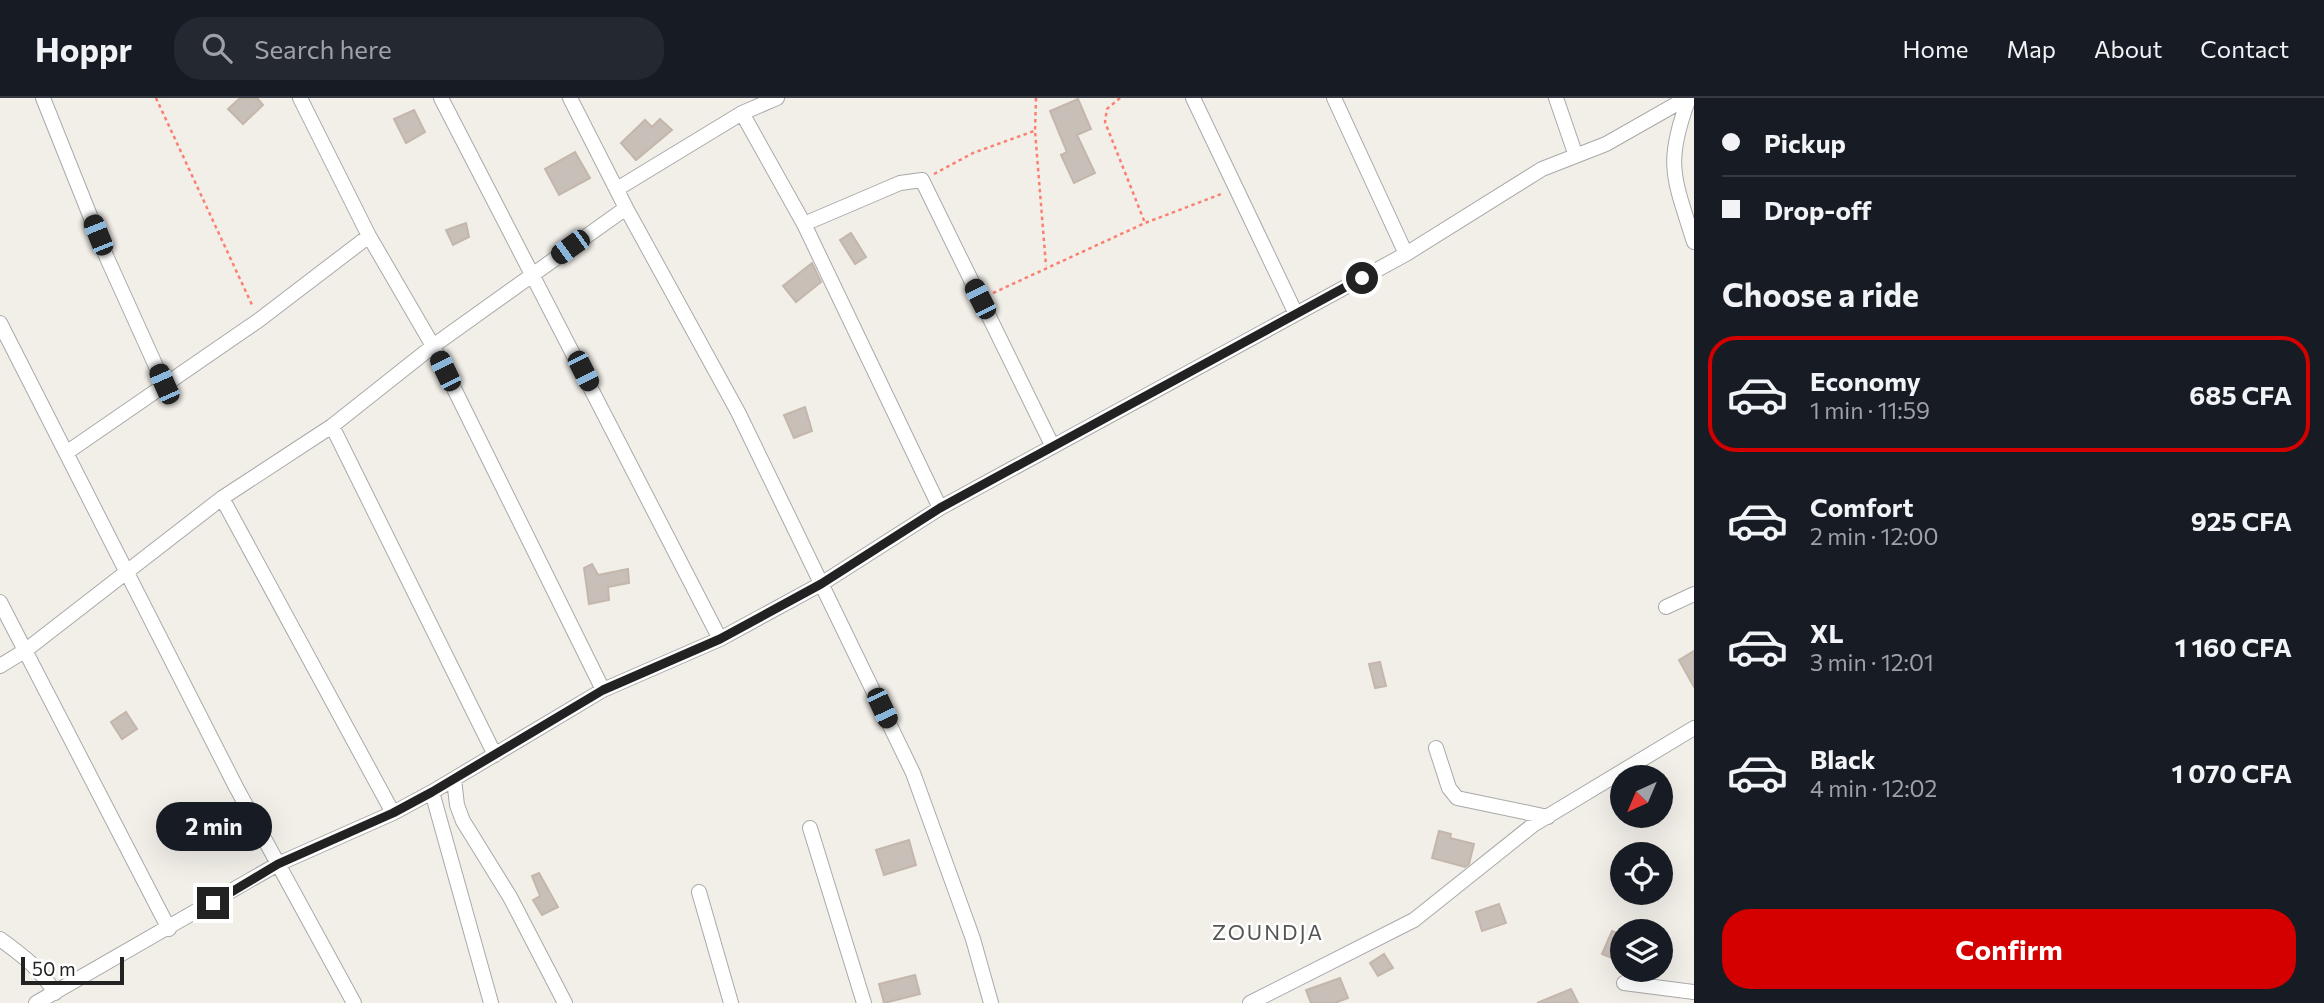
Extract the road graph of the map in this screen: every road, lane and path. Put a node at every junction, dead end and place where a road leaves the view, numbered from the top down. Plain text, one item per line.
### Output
1 (43, 98) edge
2 (156, 98) edge
3 (300, 98) edge
4 (441, 98) edge
5 (570, 98) edge
6 (777, 98) edge
7 (1036, 98) edge
8 (1119, 98) edge
9 (1192, 98) edge
10 (1334, 98) edge
11 (1556, 98) edge
12 (1688, 98) edge
13 (741, 113) junction
14 (1035, 131) junction
15 (1576, 156) junction
16 (922, 180) junction
17 (617, 189) junction
18 (1235, 189) junction
19 (626, 208) junction
20 (1145, 223) junction
21 (804, 224) junction
22 (369, 236) junction
23 (1694, 242) edge
24 (1406, 254) junction
25 (1046, 267) junction
26 (534, 274) junction
27 (980, 299) junction
28 (1296, 314) junction
29 (259, 320) junction
30 (0, 323) edge
31 (433, 346) junction
32 (164, 384) junction
33 (332, 426) junction
34 (1052, 445) junction
35 (66, 453) junction
36 (222, 498) junction
37 (940, 508) junction
38 (127, 573) junction
39 (821, 584) junction
40 (1694, 594) edge
41 (0, 601) edge
42 (1666, 607) dead end
43 (720, 639) junction
44 (26, 650) junction
45 (0, 666) edge
46 (603, 690) junction
47 (1694, 728) edge
48 (1436, 748) dead end
49 (495, 755) junction
50 (454, 779) junction
51 (432, 792) junction
52 (393, 813) junction
53 (1548, 817) junction
54 (810, 828) dead end
55 (278, 864) junction
56 (699, 892) dead end
57 (169, 929) junction
58 (0, 939) edge
59 (1624, 983) dead end
60 (1694, 992) edge
61 (55, 993) junction
62 (36, 1003) edge
63 (354, 1003) edge
64 (491, 1003) edge
65 (565, 1003) edge
66 (731, 1003) edge
67 (864, 1003) edge
68 (991, 1003) edge
69 (1250, 1003) edge

1 - 32 street
2 - 29 path
3 - 22 street
4 - 26 street
5 - 17 street
6 - 13 street
7 - 14 path
8 - 20 path
9 - 18 street
10 - 24 street
11 - 15 street
12 - 15 street
12 - 23 street
13 - 17 street
13 - 21 street
14 - 16 path
14 - 25 path
15 - 24 street
16 - 21 street
16 - 27 street
17 - 19 street
18 - 20 path
18 - 28 street
19 - 26 street
19 - 39 street
20 - 25 path
21 - 37 street
22 - 29 street
22 - 31 street
24 - 28 street
25 - 27 path
26 - 31 street
26 - 43 street
27 - 34 street
28 - 34 street
29 - 32 street
30 - 35 street
31 - 33 street
31 - 46 street
32 - 35 street
33 - 36 street
33 - 49 street
34 - 37 street
35 - 38 street
36 - 38 street
36 - 52 street
37 - 39 street
38 - 44 street
38 - 55 street
39 - 43 street
39 - 68 street
40 - 42 street
41 - 44 street
43 - 46 street
44 - 45 street
44 - 57 street
46 - 49 street
47 - 53 street
48 - 53 street
49 - 50 street
50 - 51 street
50 - 65 street
51 - 52 street
51 - 64 street
52 - 55 street
53 - 69 street
54 - 67 street
55 - 57 street
55 - 63 street
56 - 66 street
57 - 61 street
58 - 61 street
59 - 60 street
61 - 62 street

